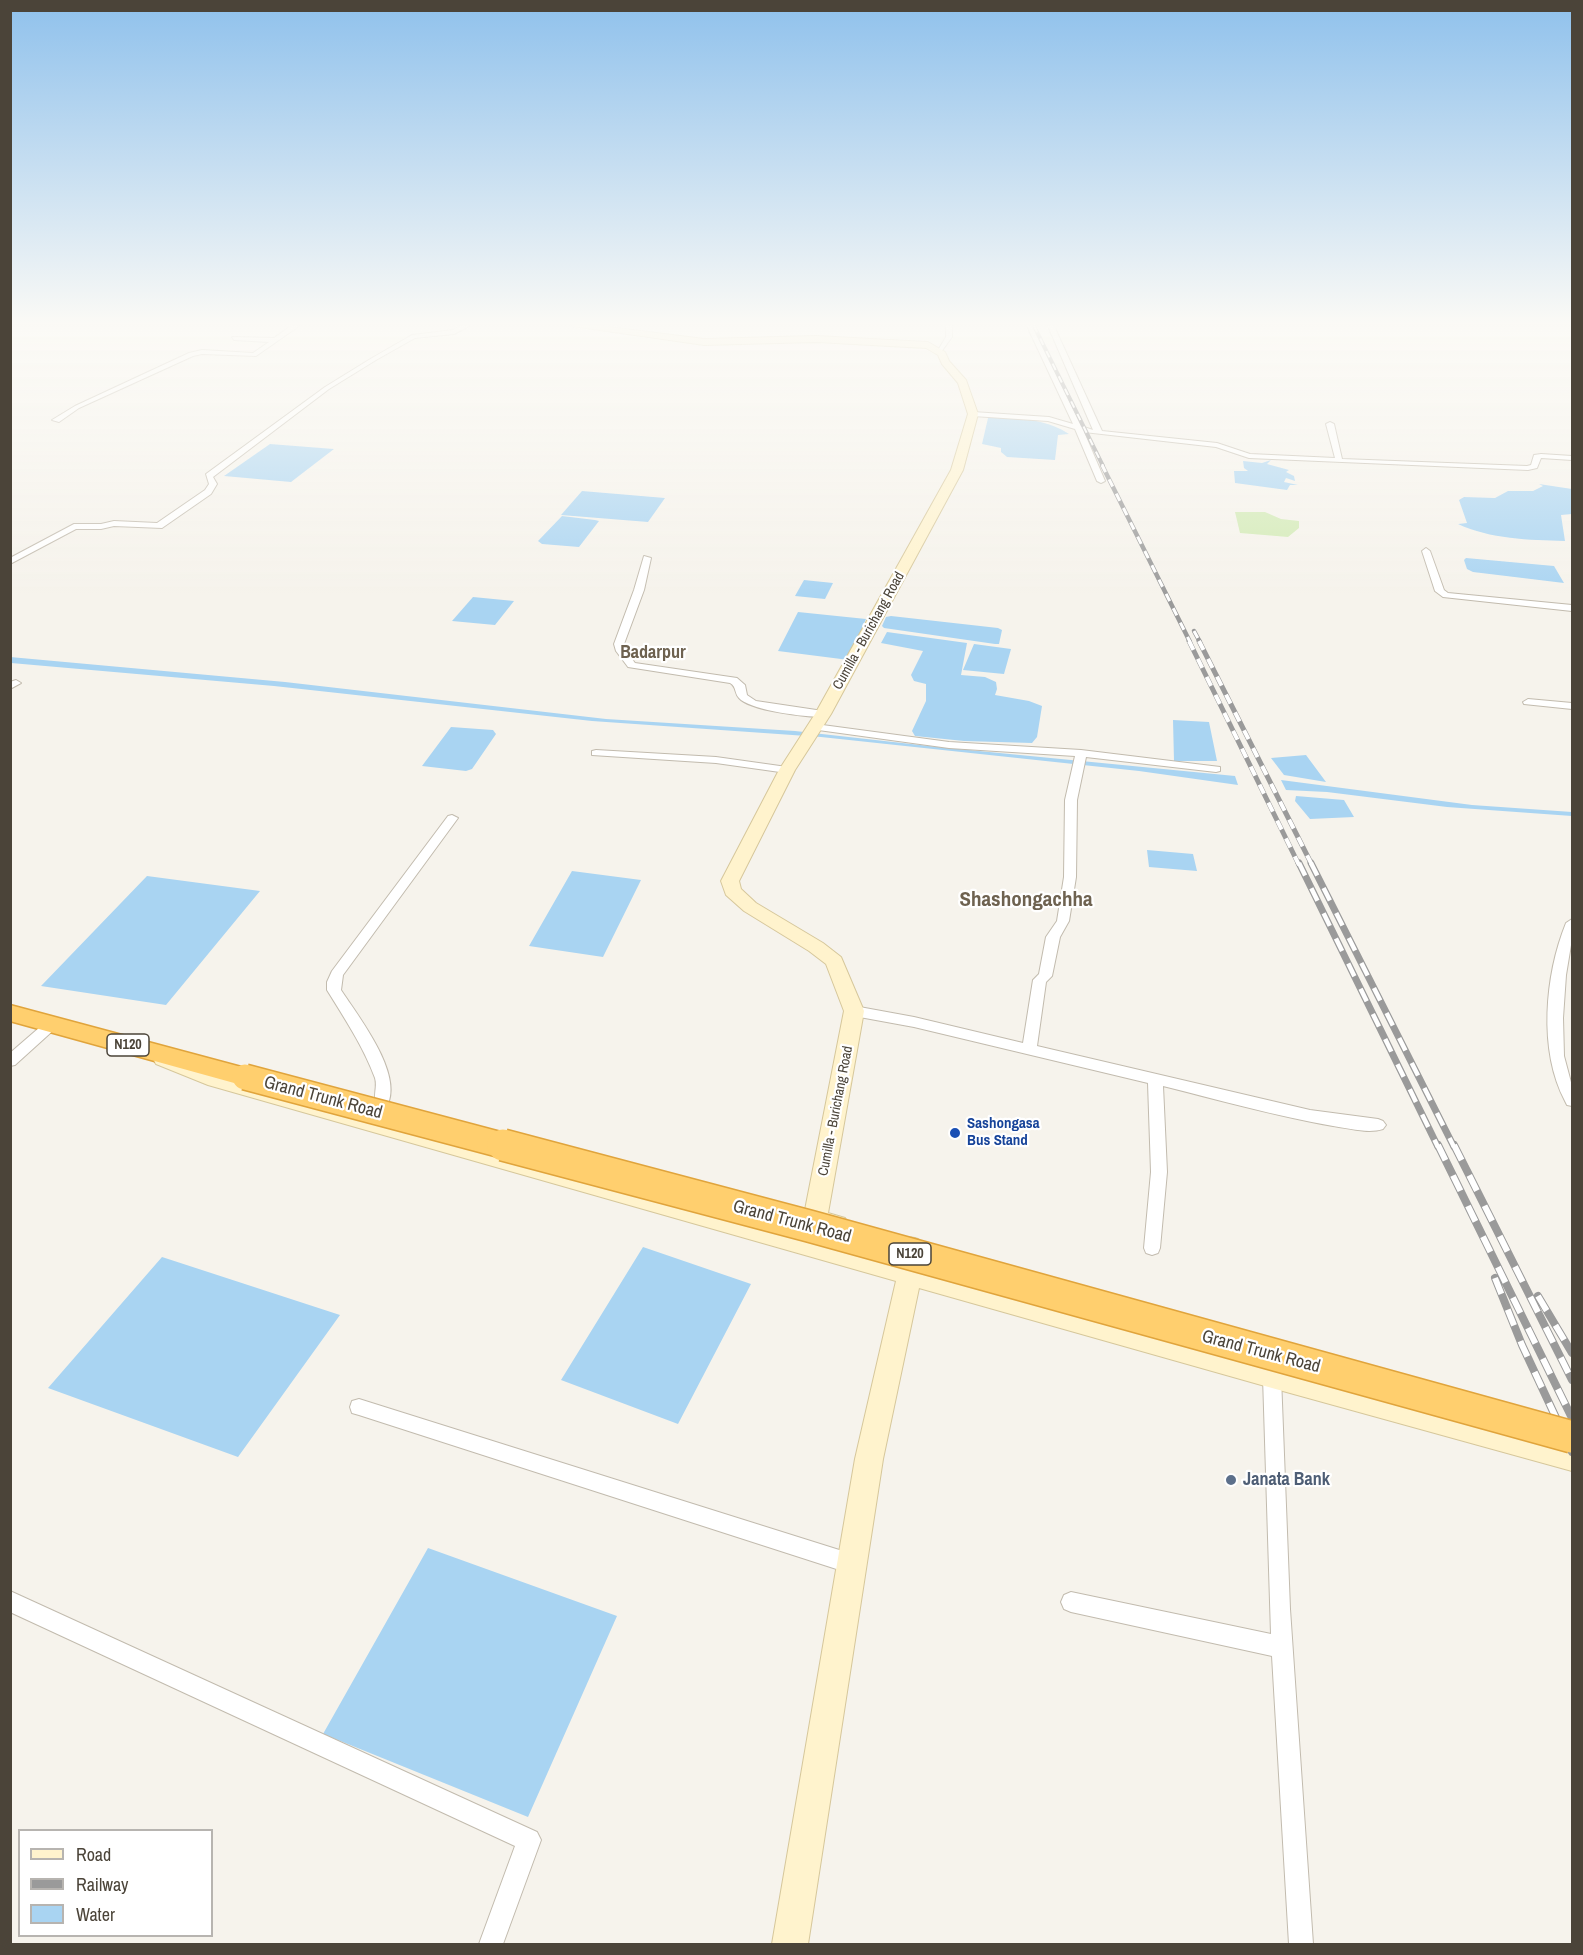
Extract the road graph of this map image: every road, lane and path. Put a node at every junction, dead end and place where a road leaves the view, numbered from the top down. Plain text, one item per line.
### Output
1 (60, 417) edge
2 (288, 417) edge
3 (972, 417) edge
4 (1022, 417) edge
5 (1074, 417) edge
6 (1092, 417) edge
7 (56, 420) dead end
8 (1329, 424) dead end
9 (1080, 429) junction
10 (1099, 433) junction
11 (1572, 458) edge
12 (1339, 461) junction
13 (1101, 481) dead end
14 (1426, 551) dead end
15 (647, 558) dead end
16 (10, 562) edge
17 (1572, 608) edge
18 (1528, 702) dead end
19 (1572, 706) edge
20 (814, 727) junction
21 (596, 753) dead end
22 (1079, 760) junction
23 (787, 770) junction
24 (1216, 770) dead end
25 (452, 818) dead end
26 (1572, 923) edge
27 (854, 1011) junction
28 (10, 1013) edge
29 (52, 1024) junction
30 (1029, 1049) junction
31 (148, 1050) junction
32 (10, 1061) edge
33 (1155, 1078) junction
34 (1572, 1101) edge
35 (382, 1102) junction
36 (1378, 1125) dead end
37 (816, 1215) junction
38 (1152, 1248) dead end
39 (911, 1274) junction
40 (1272, 1377) junction
41 (359, 1407) dead end
42 (1572, 1427) edge
43 (1572, 1437) edge
44 (1572, 1458) edge
45 (852, 1564) junction
46 (10, 1601) edge
47 (1071, 1602) dead end
48 (1282, 1647) junction
49 (490, 1944) edge
50 (789, 1944) edge
51 (1301, 1944) edge

1 - 7 street
2 - 16 street
3 - 20 main road, Cumilla - Burichang Road
4 - 9 street
5 - 9 street
6 - 10 street
8 - 12 street
9 - 10 street
9 - 13 street
10 - 12 street
11 - 12 street
14 - 17 street
15 - 20 street
18 - 19 street
20 - 22 street
20 - 23 main road, Cumilla - Burichang Road
21 - 23 street
22 - 24 street
22 - 30 street
23 - 27 main road, Cumilla - Burichang Road
25 - 35 street
26 - 34 street
27 - 30 street
27 - 37 main road, Cumilla - Burichang Road
28 - 29 highway, Grand Trunk Road / N120
29 - 31 highway, Grand Trunk Road / N120
29 - 32 street
30 - 33 street
31 - 35 main road
31 - 39 main road
31 - 43 highway, Grand Trunk Road / N120, bridge
33 - 36 street
33 - 38 street
35 - 37 main road
37 - 39 main road
37 - 42 main road
39 - 40 main road
39 - 45 main road
40 - 44 main road
40 - 48 street
41 - 45 street
45 - 50 main road
46 - 49 street
47 - 48 street
48 - 51 street

